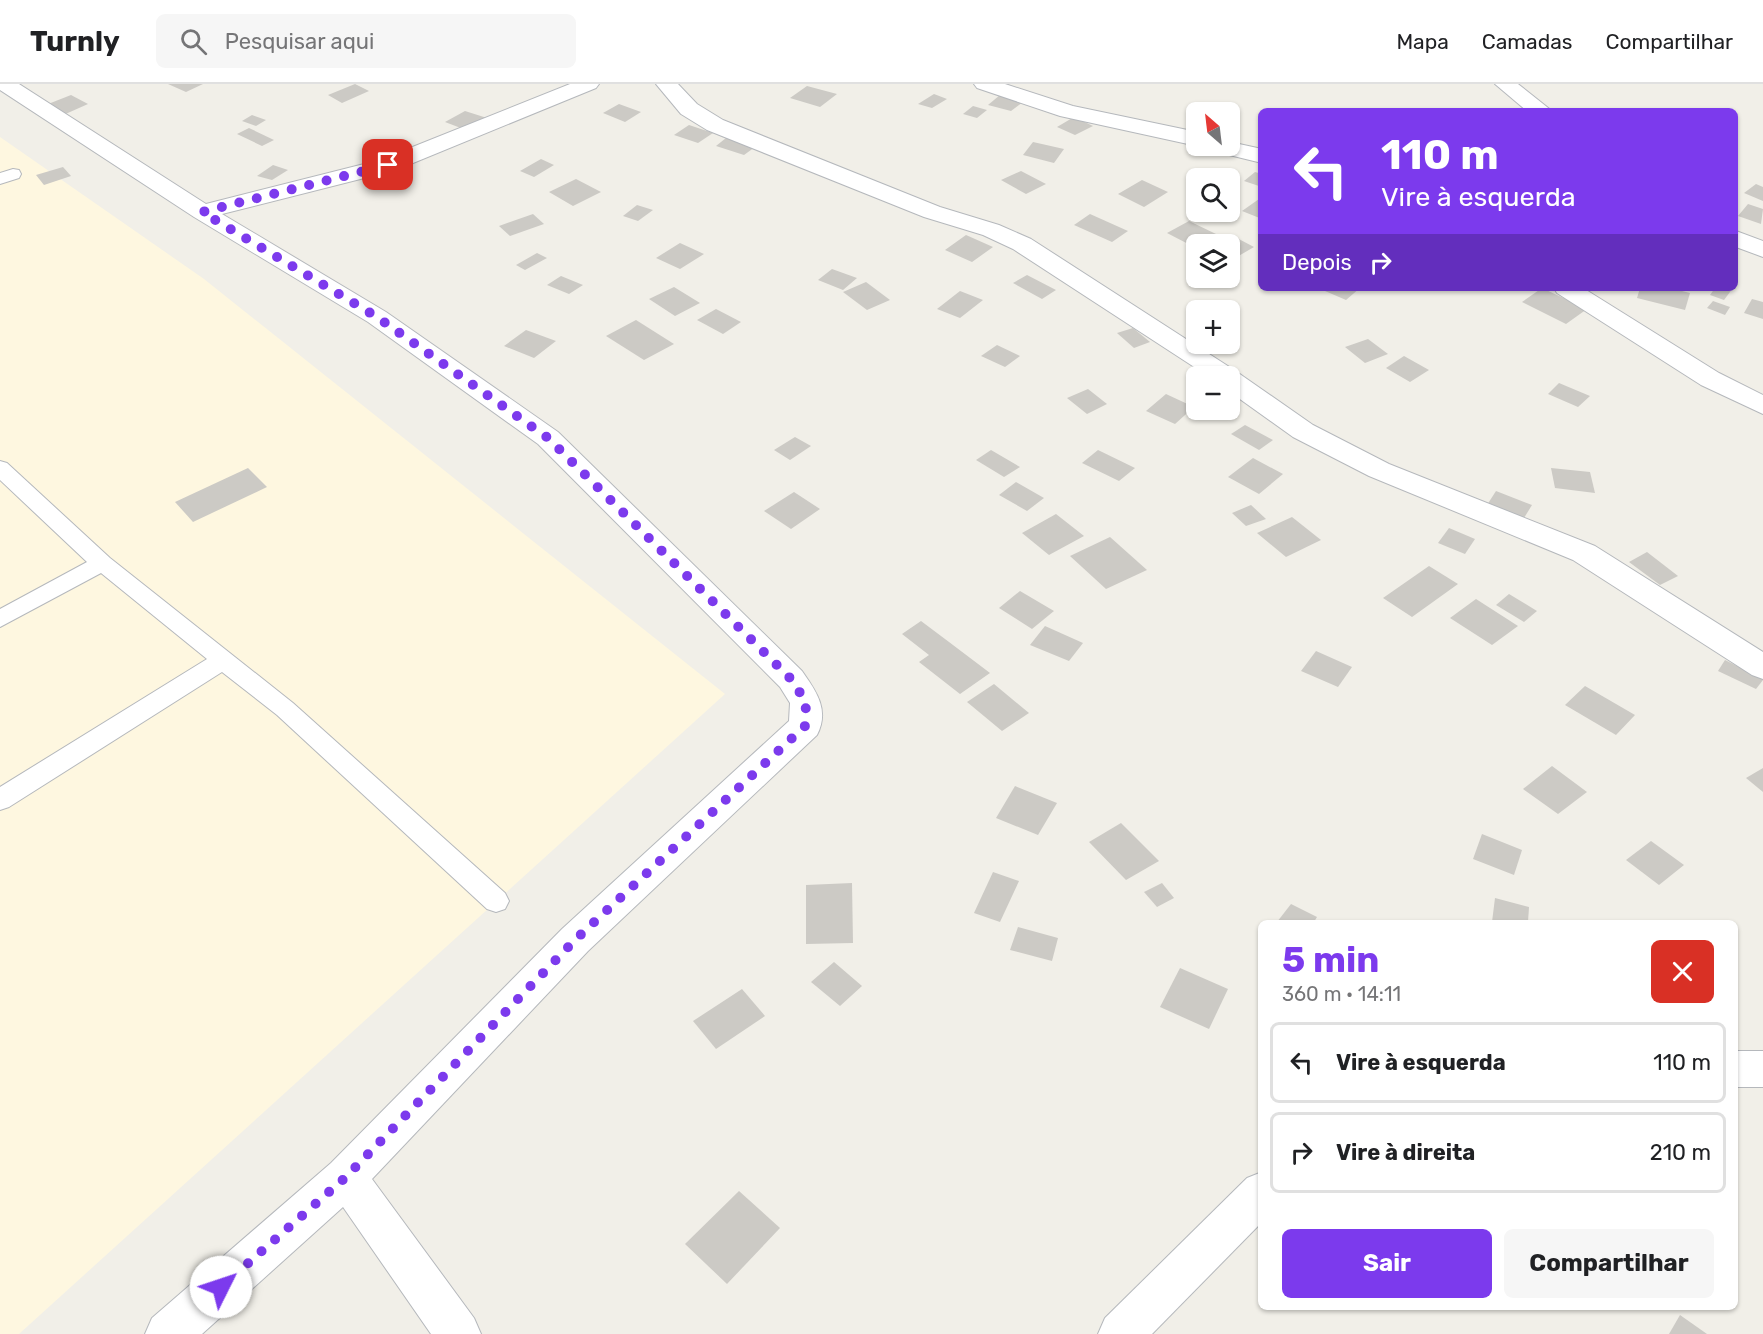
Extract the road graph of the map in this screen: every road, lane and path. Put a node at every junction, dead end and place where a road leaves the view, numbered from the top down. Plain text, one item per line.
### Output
1 (5, 84) edge
2 (589, 84) edge
3 (666, 84) edge
4 (984, 84) edge
5 (1505, 84) edge
6 (1538, 108) edge
7 (1186, 137) edge
8 (1240, 151) edge
9 (1258, 155) edge
10 (202, 212) junction
11 (1738, 239) edge
12 (1763, 249) edge
13 (1571, 291) edge
14 (1210, 366) edge
15 (1240, 387) edge
16 (1763, 405) edge
17 (0, 468) edge
18 (102, 563) junction
19 (0, 619) edge
20 (223, 660) junction
21 (1763, 667) edge
22 (0, 800) edge
23 (496, 901) dead end
24 (1738, 1069) edge
25 (1763, 1069) edge
26 (346, 1177) junction
27 (1258, 1196) edge
28 (168, 1334) edge
29 (458, 1334) edge
30 (1121, 1334) edge

1 - 10 street
2 - 10 street
3 - 14 street
4 - 7 street
5 - 6 street
8 - 9 street
10 - 26 street
11 - 12 street
13 - 16 street
15 - 21 street
17 - 18 lane
18 - 19 lane
18 - 20 lane
20 - 22 lane
20 - 23 lane
24 - 25 street
26 - 28 street
26 - 29 street
27 - 30 street

